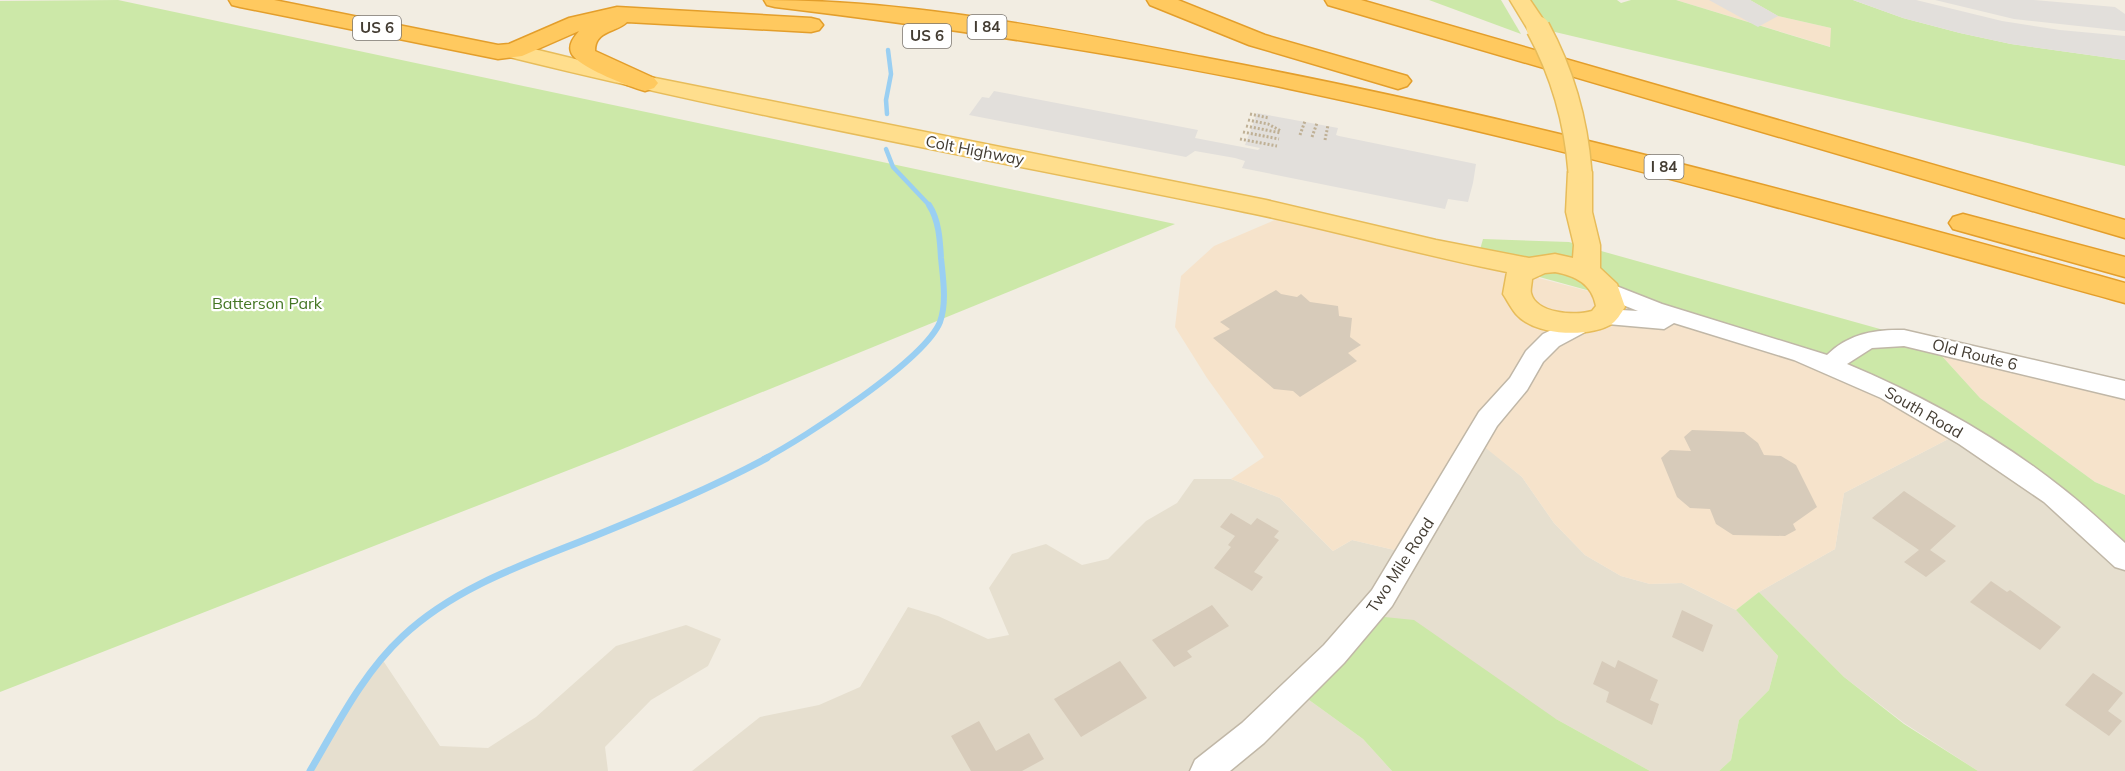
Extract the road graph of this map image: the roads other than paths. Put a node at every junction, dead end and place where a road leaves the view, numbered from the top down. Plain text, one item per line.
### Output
1 (240, 0) edge
2 (346, 0) edge
3 (775, 0) edge
4 (1158, 0) edge
5 (1336, 0) edge
6 (1384, 0) edge
7 (1520, 0) edge
8 (656, 14) junction
9 (513, 51) junction
10 (1198, 62) junction
11 (645, 82) junction
12 (1713, 110) junction
13 (1581, 221) junction
14 (2125, 229) edge
15 (2125, 267) edge
16 (1527, 280) junction
17 (1596, 281) junction
18 (2125, 293) edge
19 (1592, 321) junction
20 (1693, 322) junction
21 (1534, 357) junction
22 (1832, 365) junction
23 (2125, 390) edge
24 (2125, 559) edge
25 (1206, 771) edge

1 - 9 highway, Colt Highway / US 6
2 - 9 highway, Colt Highway
3 - 10 highway, I 84
4 - 15 highway
5 - 12 highway
6 - 12 highway
7 - 13 main road, bridge
8 - 9 highway, US 6
8 - 10 highway, US 6
8 - 11 highway
9 - 11 main road, Colt Highway
10 - 18 highway, I 84
11 - 16 main road, Colt Highway
12 - 14 highway
13 - 16 main road
13 - 17 main road
16 - 17 main road
16 - 19 main road
16 - 21 street
17 - 19 main road
17 - 20 street, South Road
19 - 20 street, South Road
19 - 21 street, Two Mile Road
20 - 22 street, South Road
21 - 25 street, Two Mile Road
22 - 23 street, Old Route 6
22 - 24 street, South Road

